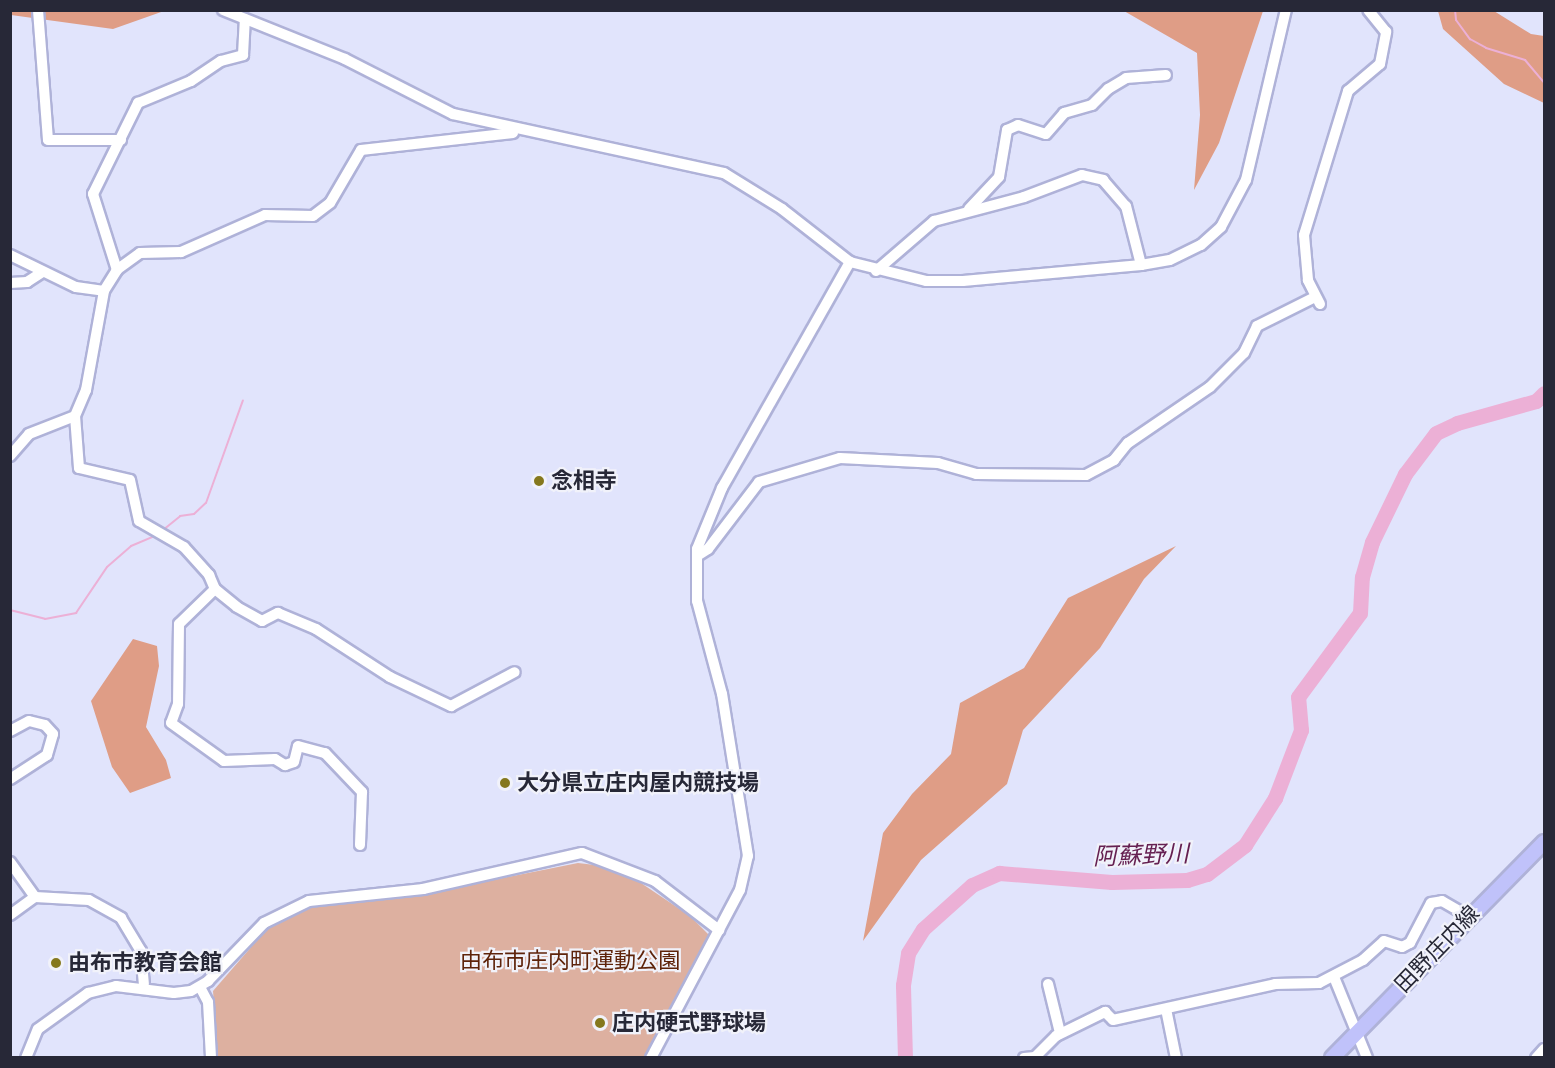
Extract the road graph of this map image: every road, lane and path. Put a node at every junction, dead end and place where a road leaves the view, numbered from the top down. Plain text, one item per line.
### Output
1 (38, 10) edge
2 (222, 10) edge
3 (1286, 10) edge
4 (1368, 10) edge
5 (245, 19) junction
6 (1166, 75) dead end
7 (521, 132) junction
8 (121, 140) junction
9 (969, 209) junction
10 (10, 255) edge
11 (850, 262) junction
12 (1141, 265) junction
13 (117, 270) junction
14 (876, 271) junction
15 (41, 273) junction
16 (10, 283) edge
17 (104, 291) junction
18 (75, 416) junction
19 (10, 456) edge
20 (697, 556) junction
21 (214, 589) junction
22 (515, 672) dead end
23 (10, 731) edge
24 (10, 779) edge
25 (360, 845) dead end
26 (1542, 849) edge
27 (10, 861) edge
28 (35, 897) junction
29 (10, 915) edge
30 (1468, 916) junction
31 (719, 930) junction
32 (1334, 977) junction
33 (144, 984) dead end
34 (1048, 984) dead end
35 (200, 987) junction
36 (1166, 1009) junction
37 (1060, 1033) junction
38 (1356, 1033) junction
39 (1545, 1049) edge
40 (26, 1058) edge
41 (211, 1058) edge
42 (651, 1058) edge
43 (1024, 1058) edge
44 (1176, 1058) edge
45 (1332, 1058) edge
46 (1367, 1058) edge
47 (1536, 1058) edge

1 - 8 street
2 - 5 street
3 - 12 street
4 - 20 street
5 - 7 street
5 - 8 street
6 - 9 street
7 - 11 street
7 - 13 street
8 - 13 street
9 - 12 street
9 - 14 street
10 - 15 street
11 - 14 street
11 - 20 street
12 - 14 street
13 - 17 street
15 - 16 street
15 - 17 street
17 - 18 street
18 - 19 street
18 - 21 street
20 - 31 street
21 - 22 street
21 - 25 street
23 - 24 street
26 - 30 main road, 田野庄内線
27 - 28 street
28 - 29 street
28 - 33 street
30 - 32 street
30 - 38 main road, 田野庄内線
31 - 35 street
31 - 42 street
32 - 36 street
32 - 38 street
34 - 37 street
35 - 40 street
35 - 41 street
36 - 37 street
36 - 44 street
37 - 43 street
38 - 45 main road, 田野庄内線
38 - 46 street
39 - 47 street

